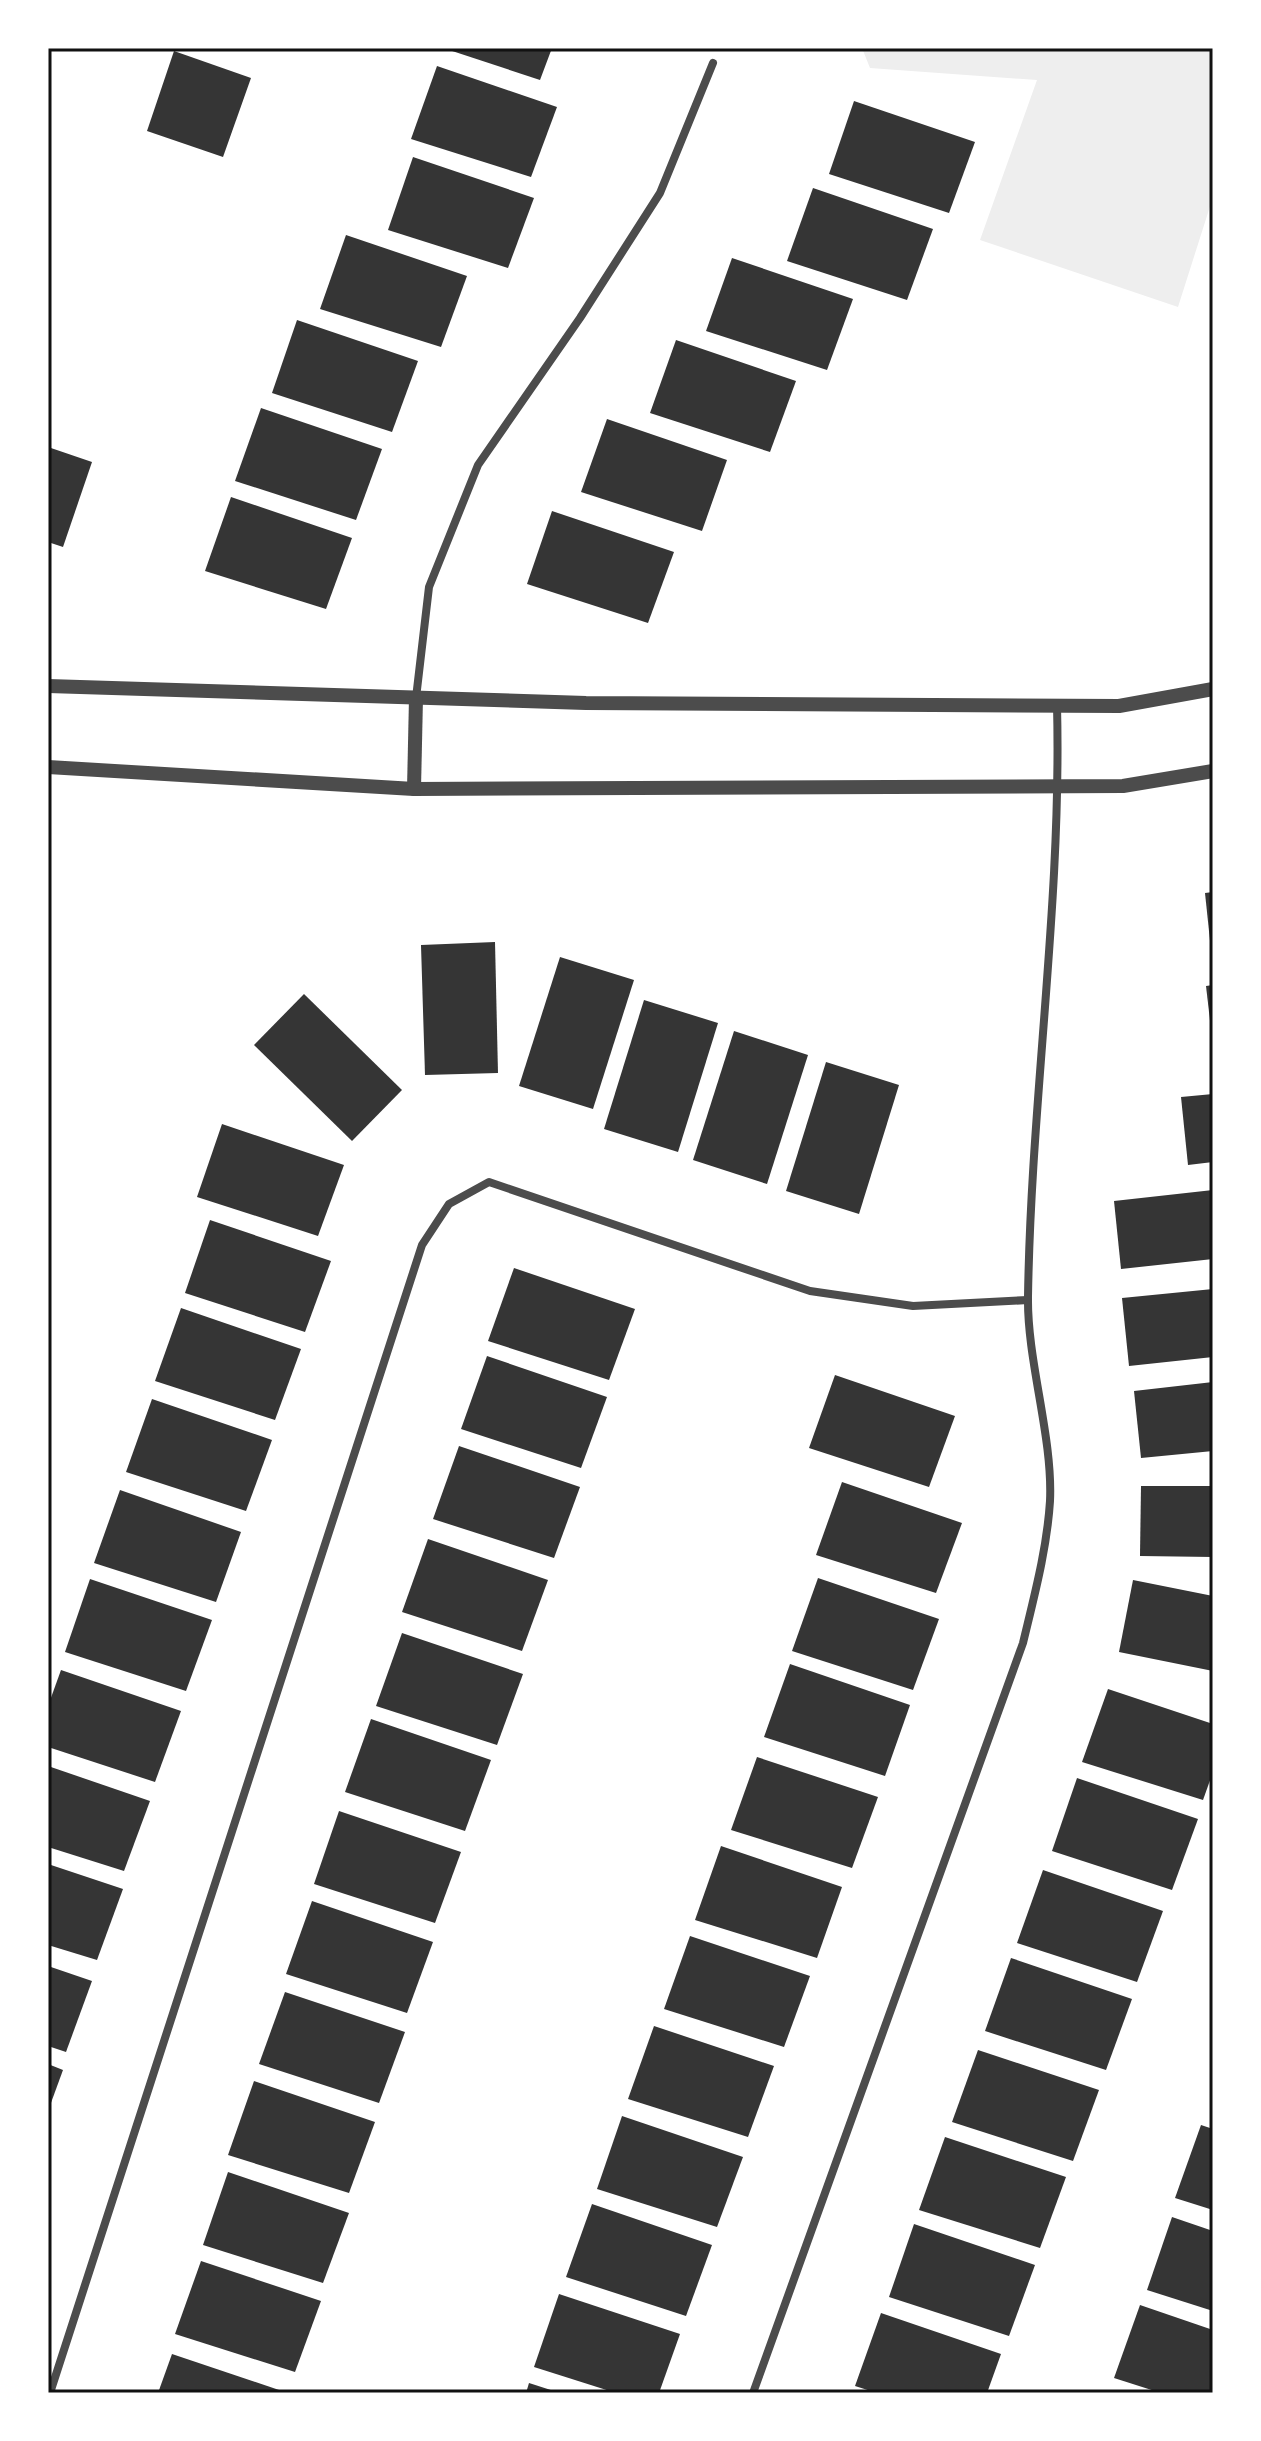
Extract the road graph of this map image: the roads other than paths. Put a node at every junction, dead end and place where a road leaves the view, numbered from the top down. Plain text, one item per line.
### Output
1 (713, 63) dead end
2 (48, 686) edge
3 (1213, 689) edge
4 (416, 698) junction
5 (1057, 705) junction
6 (48, 767) edge
7 (1213, 771) edge
8 (1059, 786) junction
9 (414, 789) junction
10 (1028, 1300) junction
11 (50, 2393) edge
12 (753, 2393) edge

1 - 4 street
2 - 4 street
3 - 5 street
4 - 5 street
4 - 9 street
5 - 8 street
6 - 9 street
7 - 8 street
8 - 9 street
8 - 10 street
10 - 11 street
10 - 12 street

